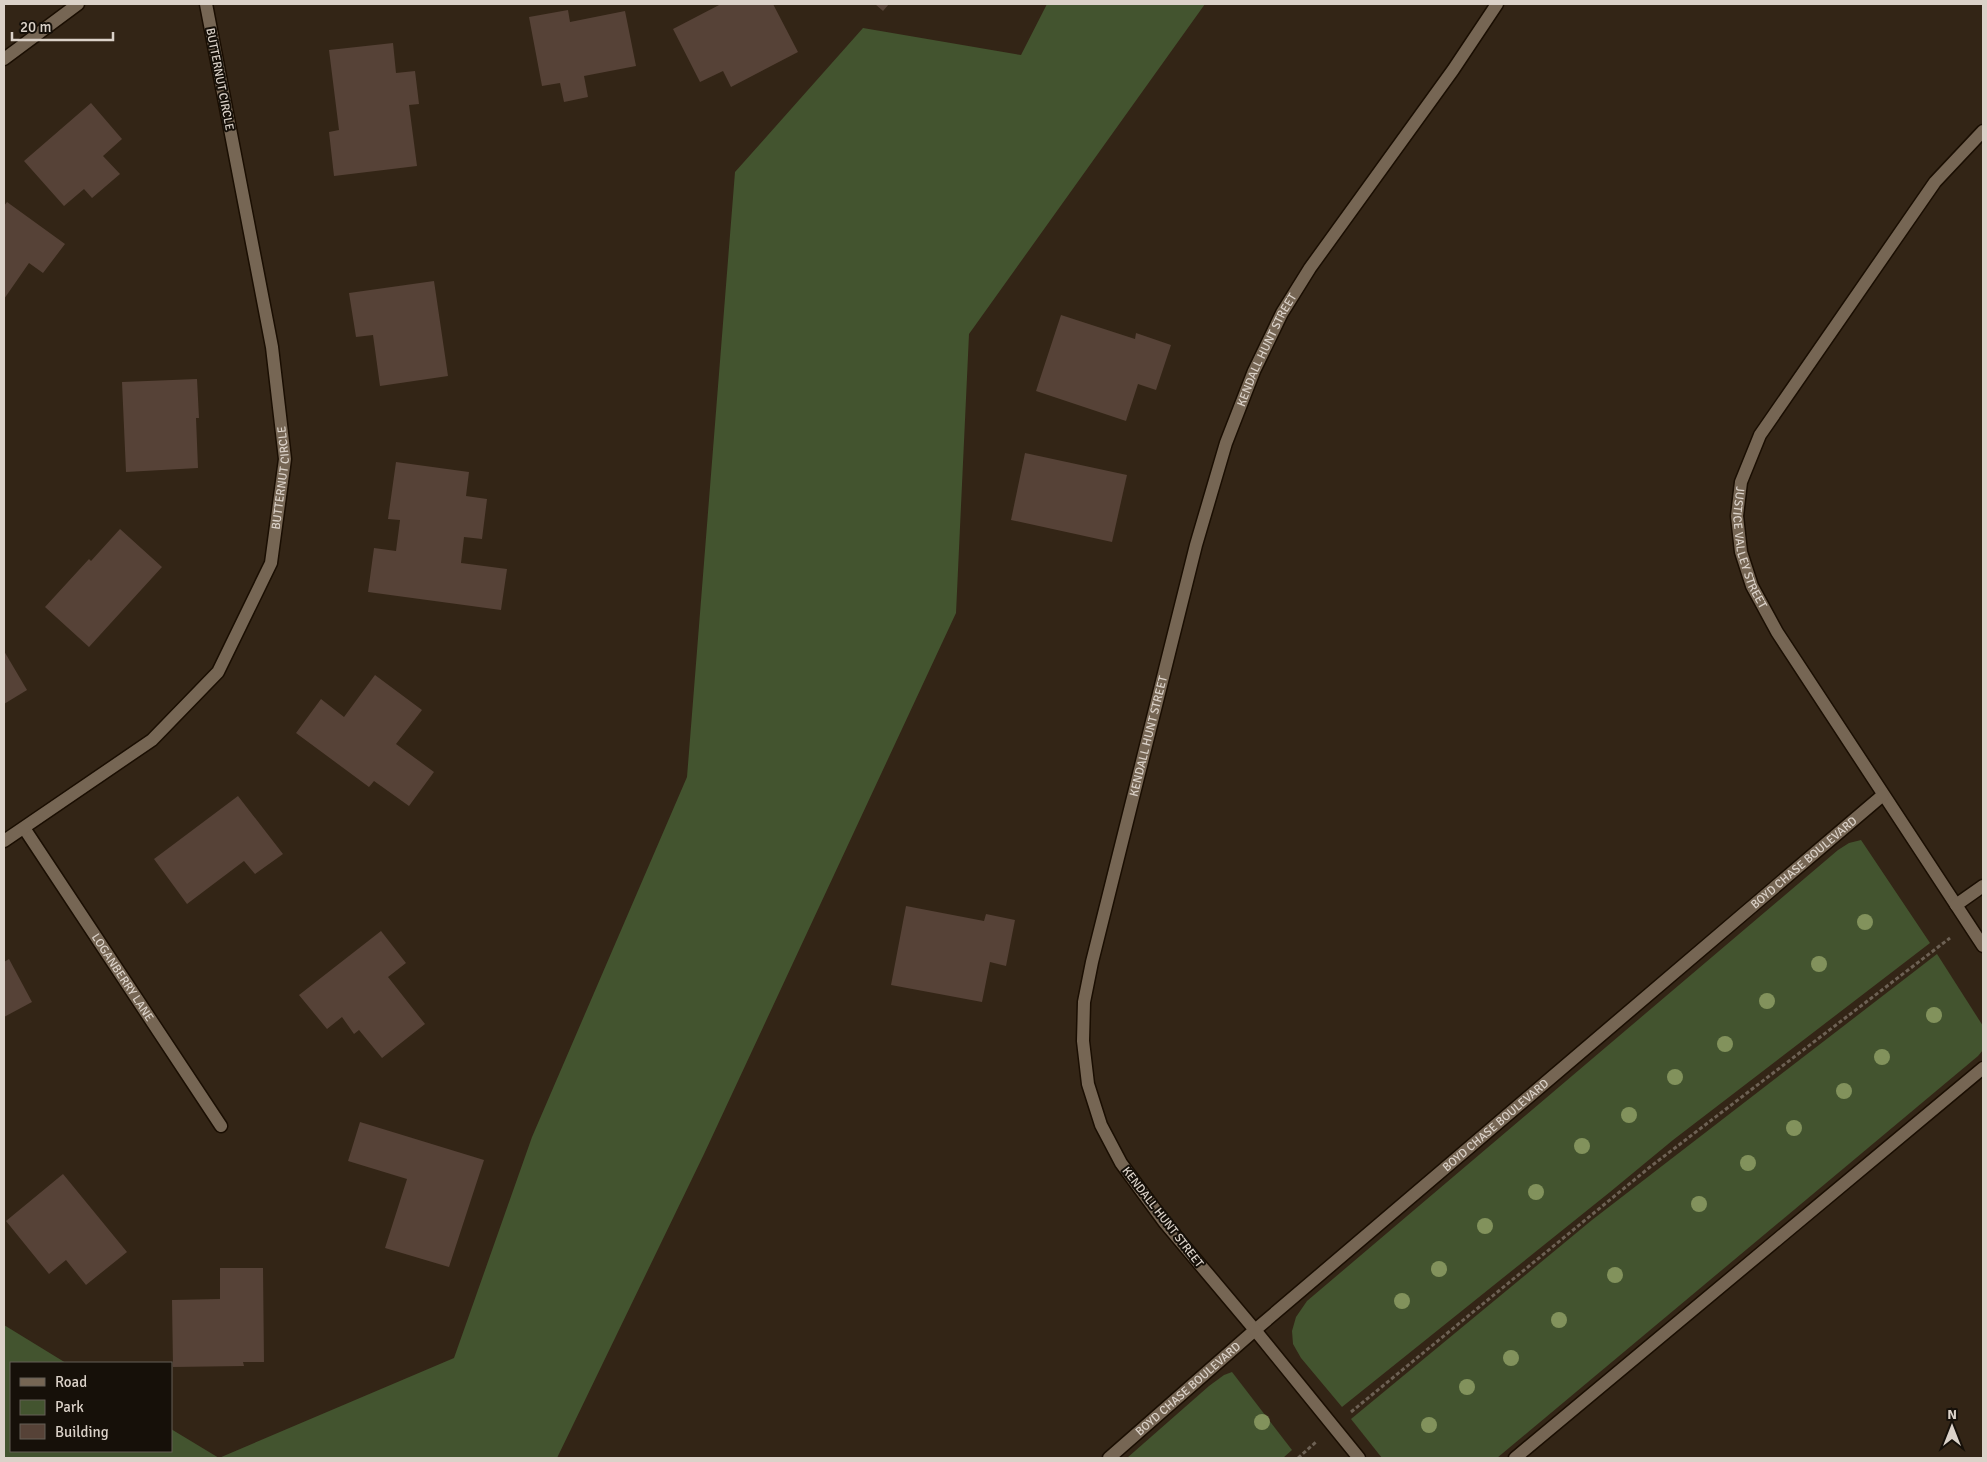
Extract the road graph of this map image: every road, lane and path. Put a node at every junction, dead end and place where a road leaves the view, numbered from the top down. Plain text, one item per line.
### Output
1 (78, 4) edge
2 (206, 4) edge
3 (1496, 4) edge
4 (4, 59) edge
5 (1983, 131) edge
6 (1883, 795) junction
7 (24, 828) junction
8 (4, 841) edge
9 (1983, 886) edge
10 (1956, 905) junction
11 (1970, 925) junction
12 (1983, 946) edge
13 (1983, 1068) edge
14 (221, 1126) dead end
15 (1255, 1330) junction
16 (1334, 1426) junction
17 (1109, 1458) edge
18 (1298, 1458) edge
19 (1360, 1458) edge
20 (1515, 1458) edge

1 - 4 street
2 - 7 street, BUTTERNUT CIRCLE
3 - 15 street, KENDALL HUNT STREET
5 - 6 street, JUSTICE VALLEY STREET
6 - 10 street, JUSTICE VALLEY STREET
6 - 15 street, BOYD CHASE BOULEVARD
7 - 8 street, BUTTERNUT CIRCLE
7 - 14 street, LOGANBERRY LANE
9 - 10 street
10 - 11 street, JUSTICE VALLEY STREET
11 - 12 street, JUSTICE VALLEY STREET
11 - 16 path
13 - 20 street
15 - 16 street, KENDALL HUNT STREET
15 - 17 street, BOYD CHASE BOULEVARD
16 - 18 path
16 - 19 street, KENDALL HUNT STREET

